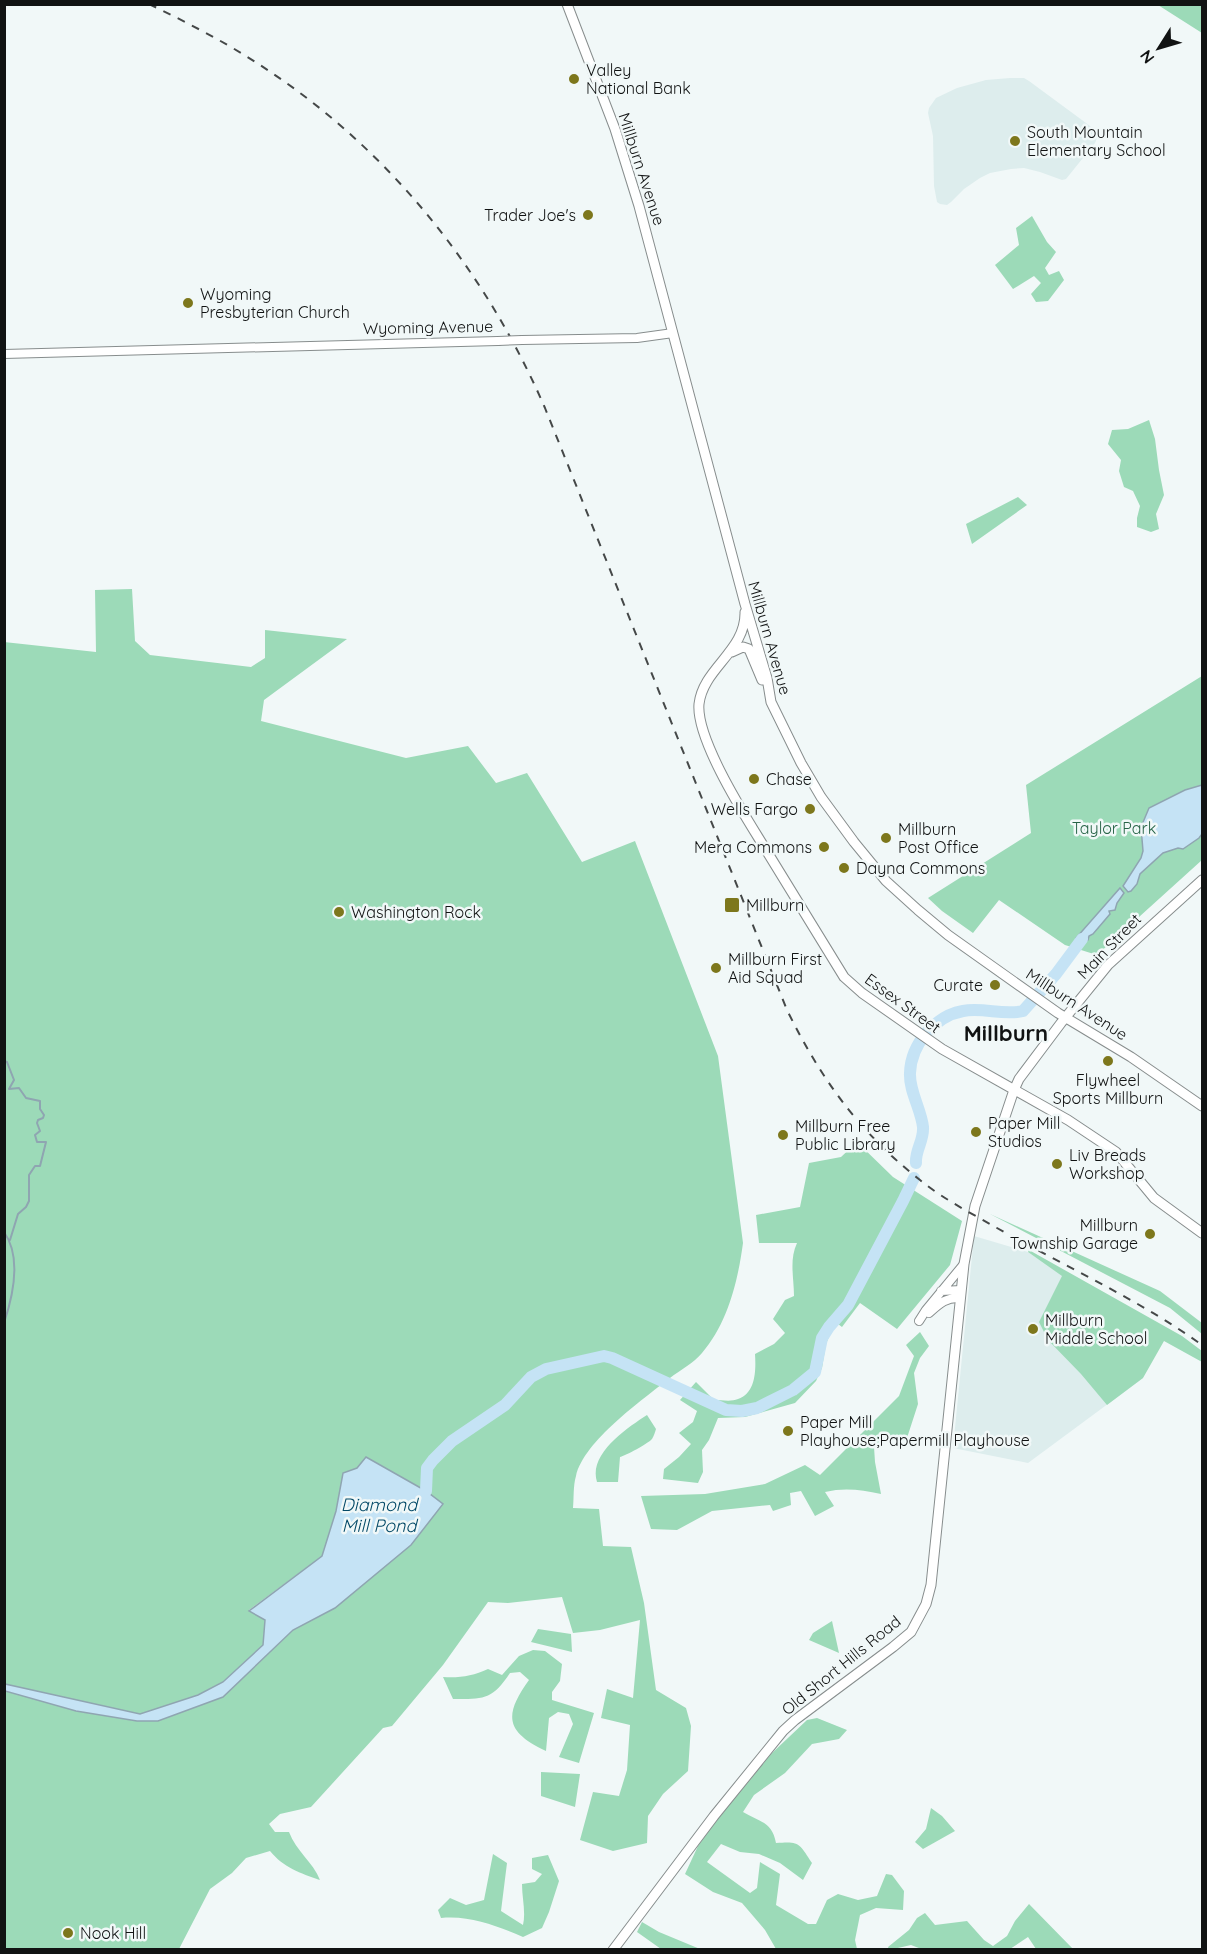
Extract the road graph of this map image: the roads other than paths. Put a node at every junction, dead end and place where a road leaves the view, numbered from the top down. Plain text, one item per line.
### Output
1 (567, 4) edge
2 (673, 333) junction
3 (4, 354) edge
4 (745, 604) junction
5 (729, 654) junction
6 (771, 702) junction
7 (1203, 880) edge
8 (1065, 1017) junction
9 (1014, 1090) junction
10 (1203, 1106) edge
11 (975, 1206) joint
12 (1203, 1233) edge
13 (964, 1264) junction
14 (941, 1291) junction
15 (960, 1294) junction
16 (613, 1950) edge

1 - 2 main road, Millburn Avenue
2 - 3 main road, Wyoming Avenue, bridge
2 - 4 main road, Millburn Avenue
4 - 5 main road, Essex Street
4 - 6 main road, Millburn Avenue
5 - 6 main road
5 - 9 main road, Essex Street
6 - 8 main road, Millburn Avenue
7 - 8 main road, Main Street
8 - 9 main road, Main Street
8 - 10 main road, Millburn Avenue
9 - 11 main road, Main Street
9 - 12 main road, Essex Street
11 - 13 main road, Old Short Hills Road
13 - 14 main road
13 - 15 main road, Old Short Hills Road
14 - 15 main road
14 - 15 main road
15 - 16 main road, Old Short Hills Road

